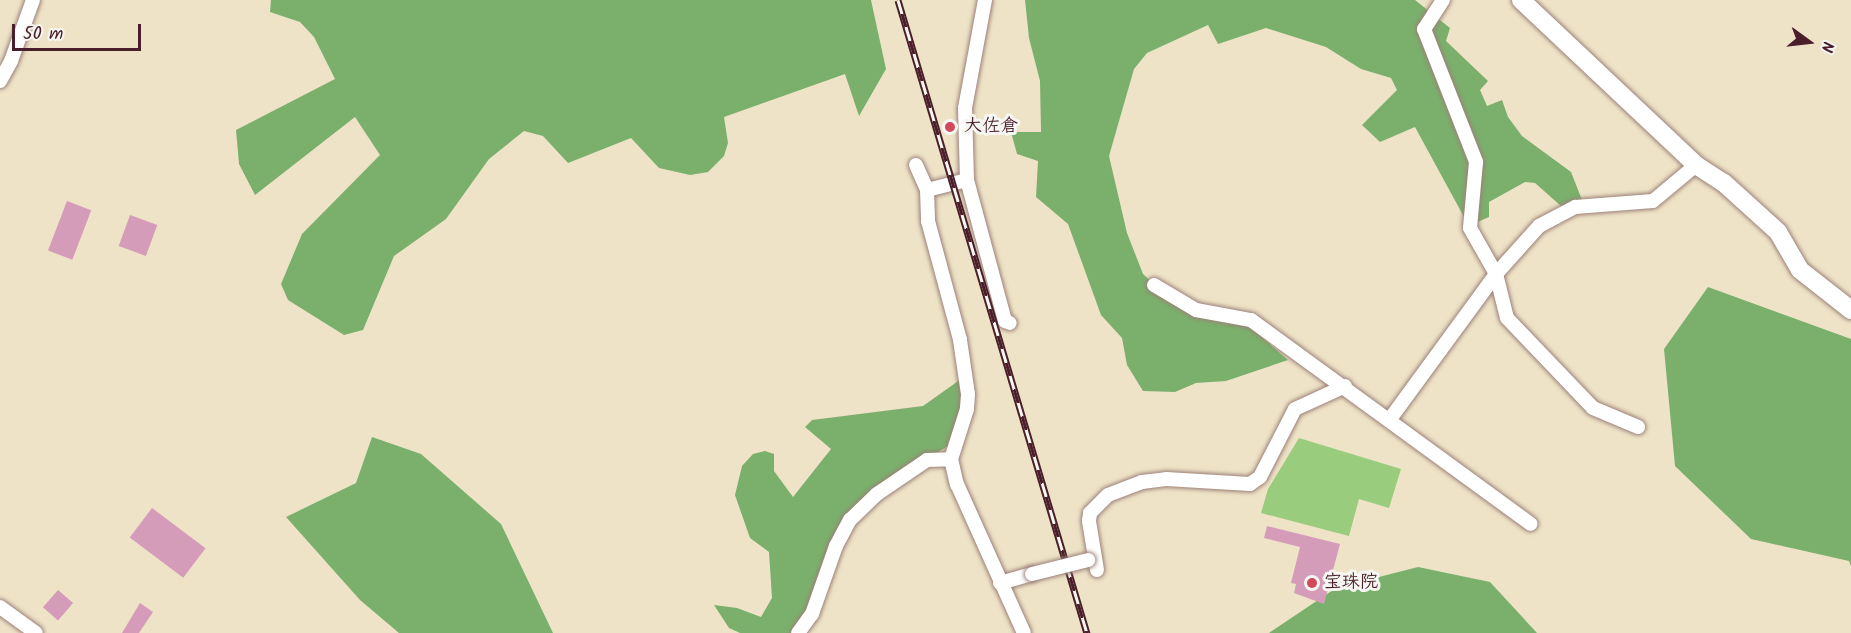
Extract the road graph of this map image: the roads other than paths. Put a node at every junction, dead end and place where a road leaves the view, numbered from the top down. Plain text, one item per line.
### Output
1 (33, 0) edge
2 (986, 0) edge
3 (1443, 0) edge
4 (1521, 0) edge
5 (0, 81) edge
6 (916, 165) dead end
7 (1696, 165) junction
8 (967, 180) junction
9 (927, 190) junction
10 (1496, 274) junction
11 (1154, 285) dead end
12 (1851, 310) edge
13 (1010, 323) dead end
14 (1345, 386) junction
15 (1390, 419) junction
16 (1638, 427) dead end
17 (951, 459) junction
18 (1531, 524) dead end
19 (1000, 583) junction
20 (0, 607) edge
21 (36, 633) edge
22 (798, 633) edge
23 (1024, 633) edge

1 - 5 street
2 - 8 street
3 - 10 street
4 - 7 street
6 - 9 street
7 - 10 street
7 - 12 street
8 - 9 street
8 - 13 street
9 - 17 street
10 - 15 street
10 - 16 street
11 - 14 street
14 - 15 street
14 - 19 street, bridge
15 - 18 street
17 - 19 street
17 - 22 street
19 - 23 street
20 - 21 street

